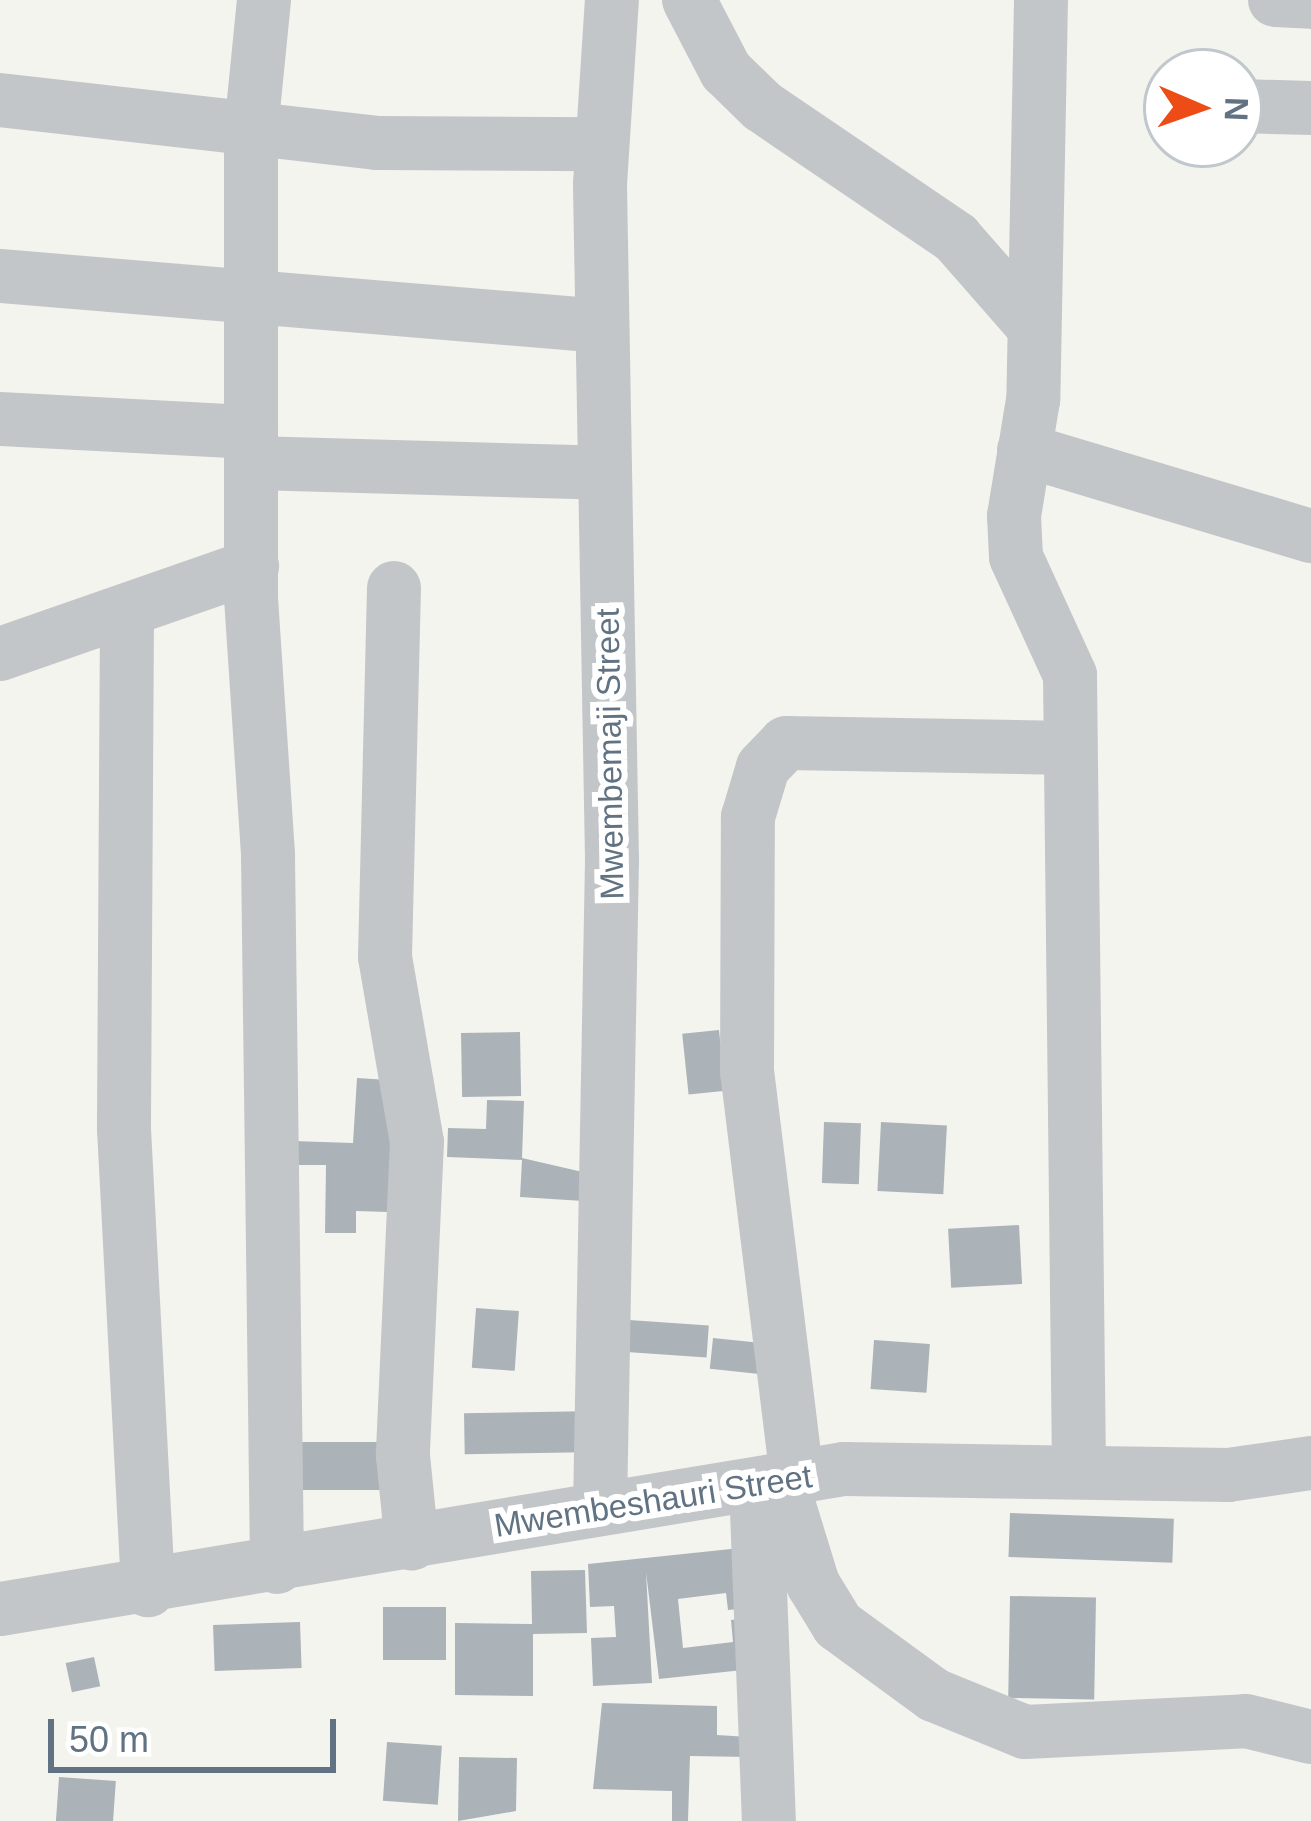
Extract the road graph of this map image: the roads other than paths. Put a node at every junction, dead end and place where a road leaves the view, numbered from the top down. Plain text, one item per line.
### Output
1 (264, 0) edge
2 (611, 0) edge
3 (689, 0) edge
4 (1041, 0) edge
5 (1275, 0) edge
6 (1311, 2) edge
7 (0, 100) edge
8 (1263, 107) edge
9 (1311, 108) edge
10 (251, 130) junction
11 (602, 143) junction
12 (0, 276) edge
13 (251, 301) junction
14 (602, 326) junction
15 (1034, 327) junction
16 (0, 419) edge
17 (252, 447) junction
18 (1024, 449) junction
19 (605, 473) junction
20 (1311, 536) edge
21 (252, 566) junction
22 (394, 588) dead end
23 (127, 616) junction
24 (0, 654) edge
25 (1070, 748) junction
26 (1311, 1463) edge
27 (1079, 1468) junction
28 (778, 1481) junction
29 (600, 1508) junction
30 (412, 1544) junction
31 (277, 1568) junction
32 (148, 1590) junction
33 (1, 1596) edge
34 (1311, 1737) edge
35 (770, 1821) edge

1 - 10 street
2 - 11 street, Mwembemaji Street
3 - 15 street
4 - 15 street
5 - 6 street
7 - 10 street
8 - 9 street
10 - 11 street
10 - 13 street
11 - 14 street, Mwembemaji Street
12 - 13 street
13 - 14 street
13 - 17 street
14 - 19 street, Mwembemaji Street
15 - 18 street
16 - 17 street
17 - 19 street
17 - 21 street
18 - 20 street
18 - 25 street
19 - 29 street, Mwembemaji Street
21 - 23 street
21 - 31 street
22 - 30 street
23 - 24 street
23 - 32 street
25 - 27 street
25 - 28 street
26 - 27 street, Mwembeshauri Street
27 - 28 street, Mwembeshauri Street
28 - 29 street, Mwembeshauri Street
28 - 34 street
28 - 35 street
29 - 30 street, Mwembeshauri Street
30 - 31 street, Mwembeshauri Street
31 - 32 street, Mwembeshauri Street
32 - 33 street, Mwembeshauri Street

